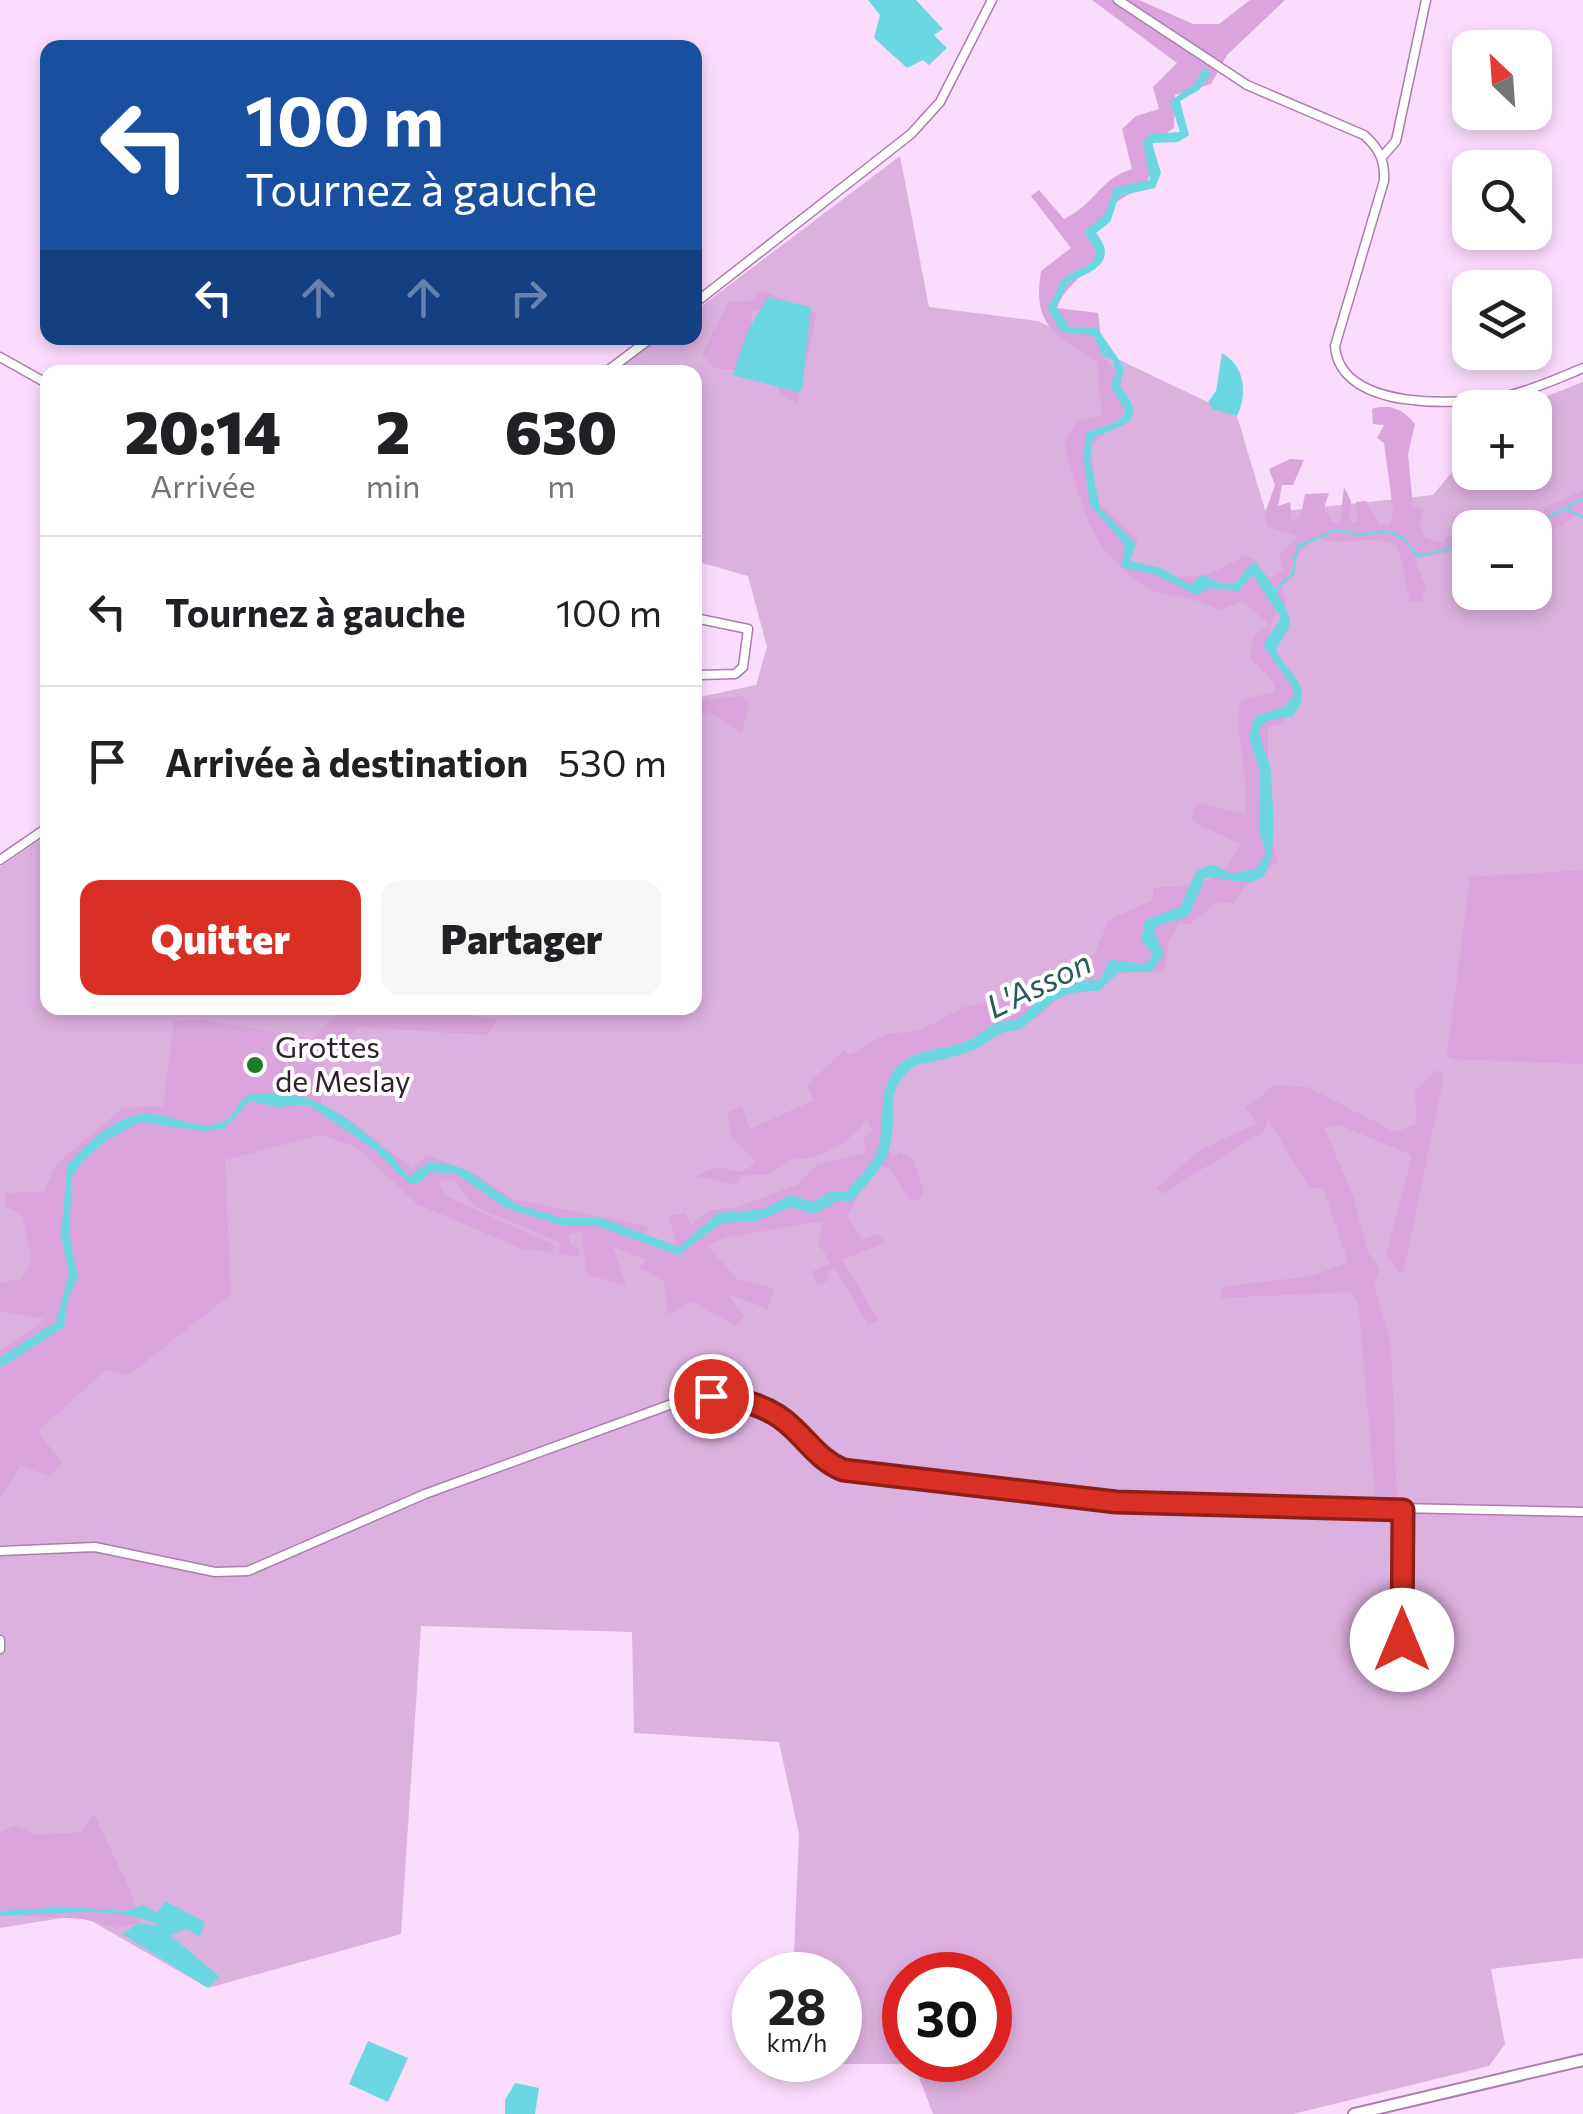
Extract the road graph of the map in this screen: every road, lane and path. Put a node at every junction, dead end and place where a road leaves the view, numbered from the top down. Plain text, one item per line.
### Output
1 (992, 0) edge
2 (1118, 0) edge
3 (1426, 0) edge
4 (1382, 156) junction
5 (702, 298) edge
6 (642, 345) edge
7 (0, 358) edge
8 (615, 365) edge
9 (1583, 368) edge
10 (40, 380) edge
11 (702, 620) edge
12 (702, 676) edge
13 (40, 832) edge
14 (0, 860) edge
15 (1403, 1510) junction
16 (1583, 1512) edge
17 (0, 1551) edge
18 (0, 1640) edge
19 (1402, 1640) dead end
20 (0, 1648) edge
21 (1583, 2060) edge
22 (1354, 2114) edge

1 - 5 street
2 - 4 street
3 - 4 street
4 - 9 street
6 - 8 street
7 - 10 street
11 - 12 street
13 - 14 street
15 - 16 street
15 - 17 street
15 - 19 street
18 - 20 street
21 - 22 main road

